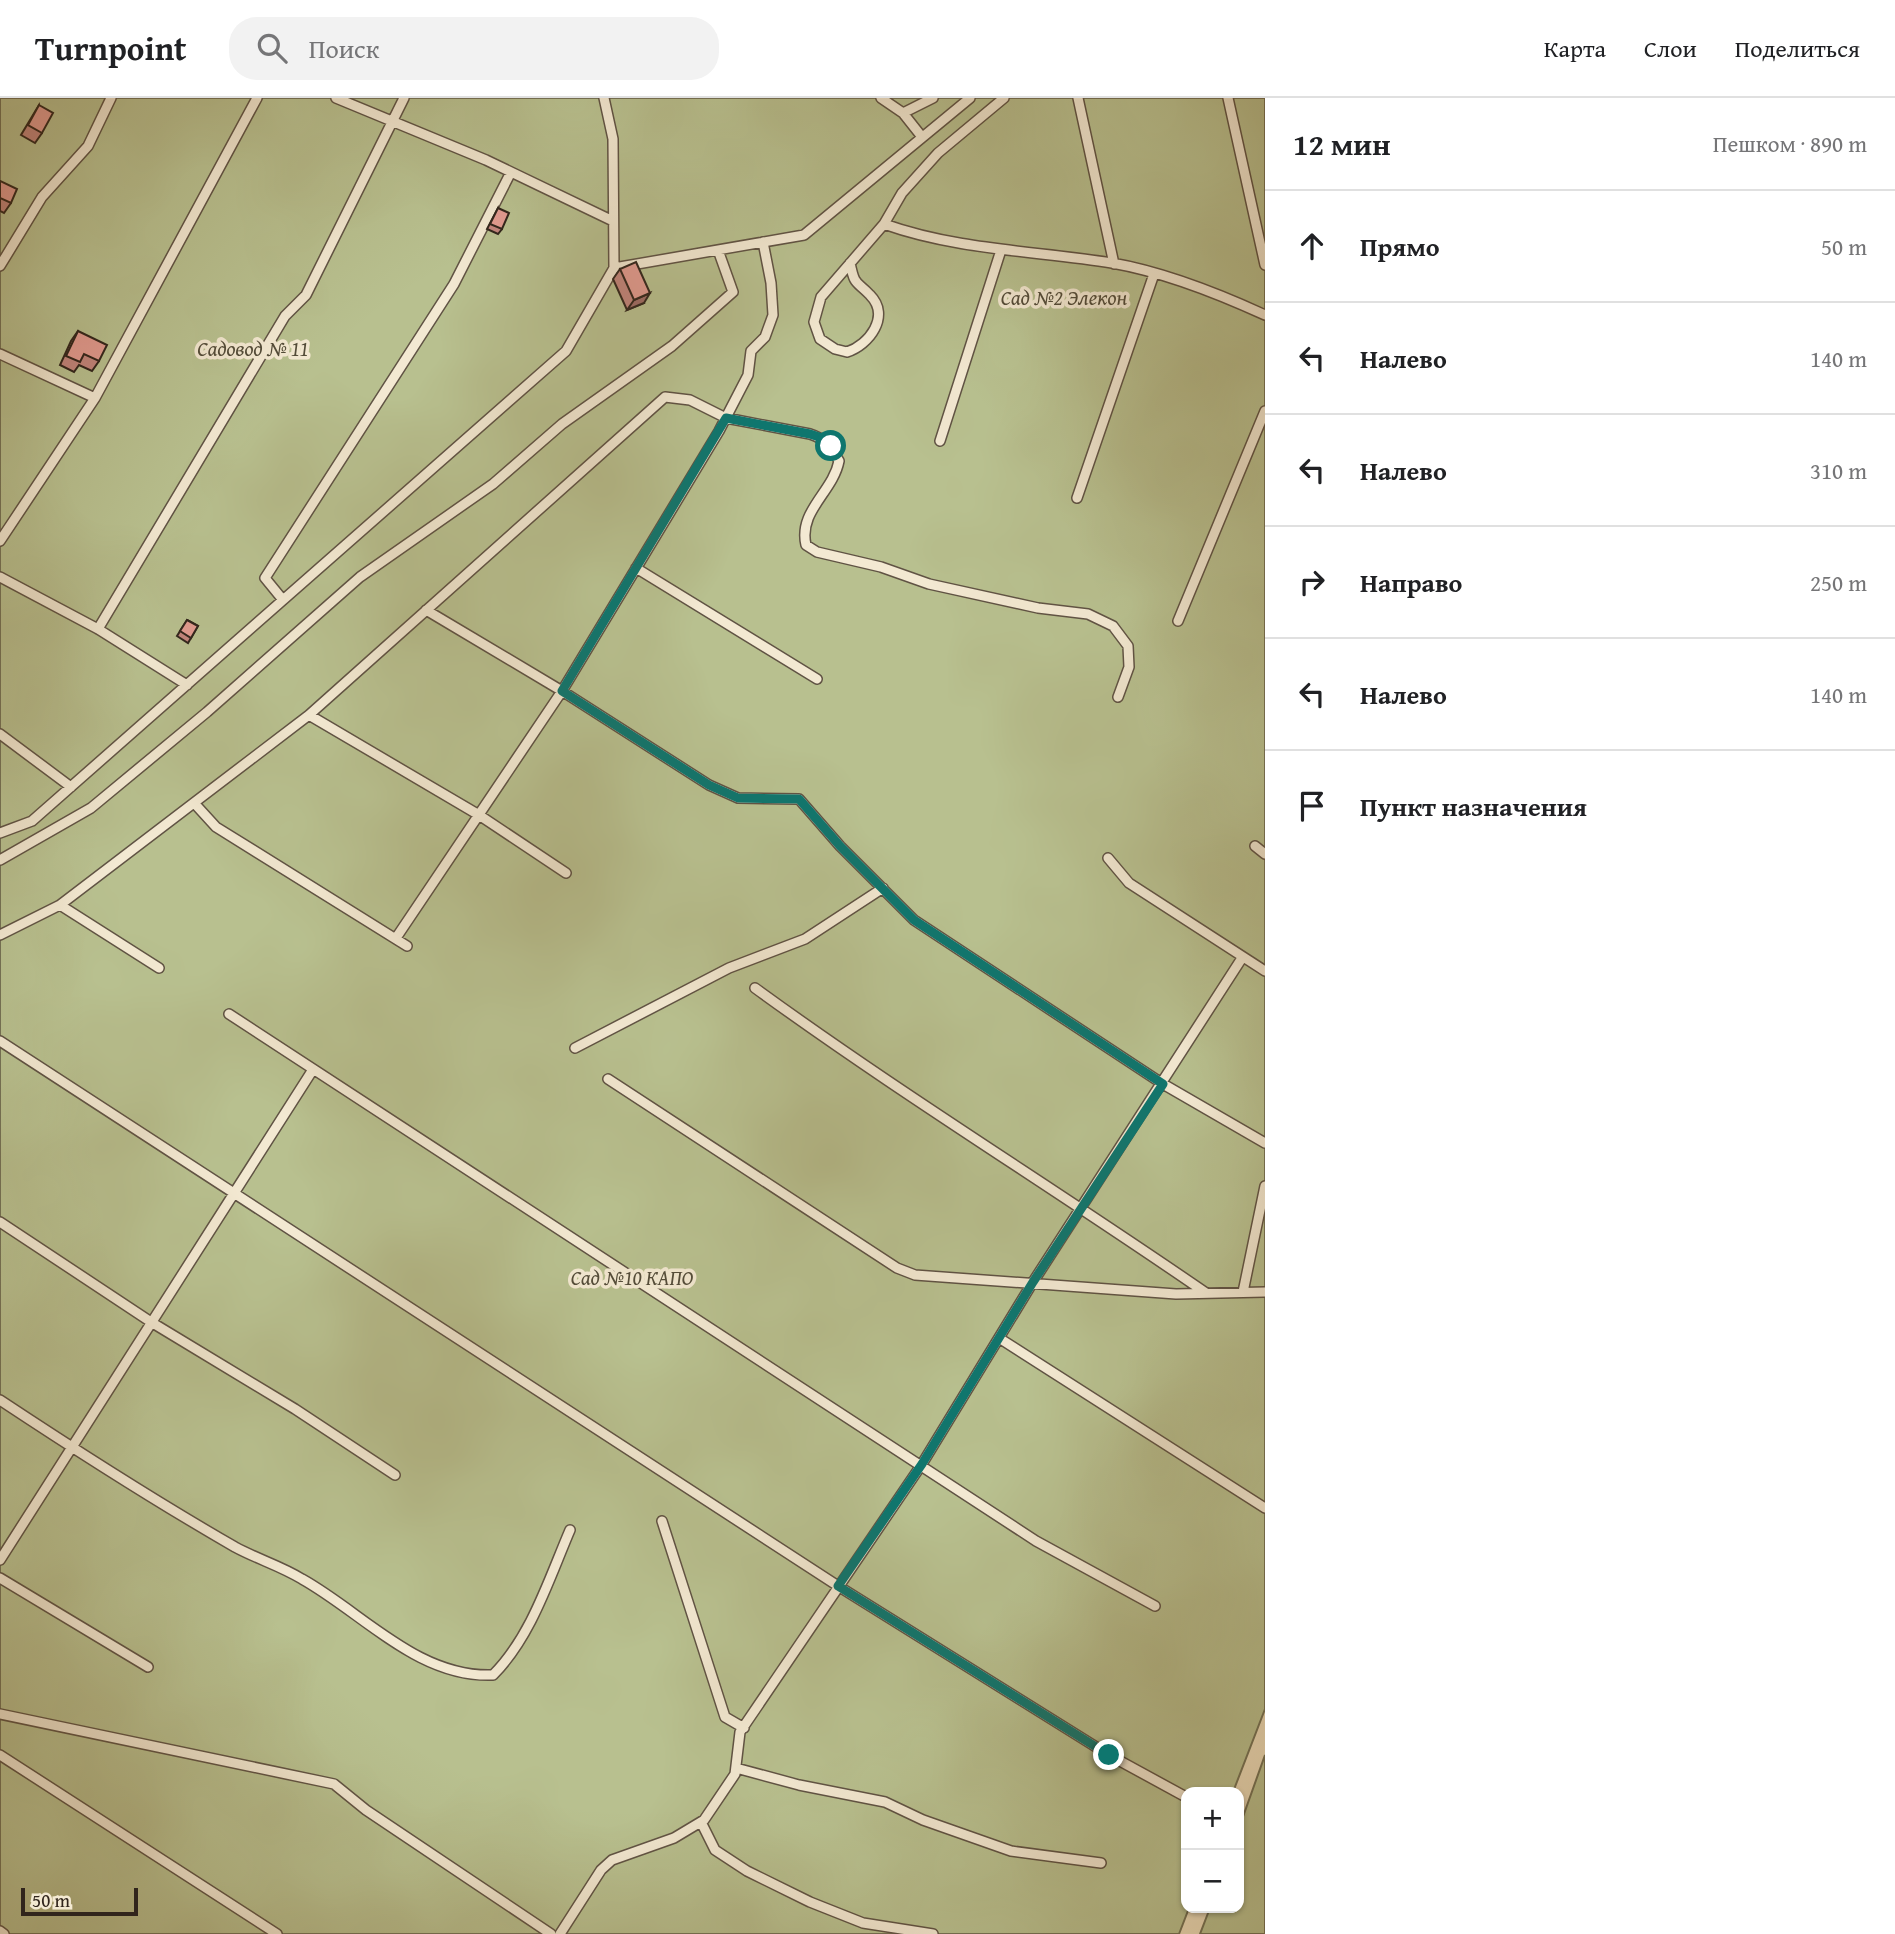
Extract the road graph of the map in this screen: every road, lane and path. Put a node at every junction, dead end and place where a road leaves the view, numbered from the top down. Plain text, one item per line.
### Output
1 (111, 98) edge
2 (257, 98) edge
3 (336, 98) edge
4 (404, 98) edge
5 (604, 98) edge
6 (881, 98) edge
7 (933, 98) edge
8 (970, 98) edge
9 (1004, 98) edge
10 (1078, 98) edge
11 (1228, 98) edge
12 (903, 113) junction
13 (395, 122) junction
14 (922, 137) junction
15 (511, 172) junction
16 (613, 221) junction
17 (884, 224) junction
18 (763, 242) junction
19 (718, 250) junction
20 (1001, 250) junction
21 (850, 263) junction
22 (1114, 264) junction
23 (1265, 265) edge
24 (0, 266) edge
25 (614, 268) junction
26 (1154, 274) junction
27 (1265, 314) edge
28 (0, 354) edge
29 (95, 398) junction
30 (1265, 411) edge
31 (726, 418) junction
32 (940, 441) dead end
33 (1077, 498) dead end
34 (0, 541) edge
35 (636, 568) junction
36 (0, 577) edge
37 (283, 600) junction
38 (425, 610) junction
39 (1178, 621) dead end
40 (98, 629) junction
41 (817, 679) dead end
42 (187, 685) junction
43 (562, 691) junction
44 (1118, 697) dead end
45 (309, 715) junction
46 (0, 734) edge
47 (71, 787) junction
48 (195, 804) junction
49 (479, 815) junction
50 (0, 833) edge
51 (1255, 846) dead end
52 (1265, 854) edge
53 (1108, 858) dead end
54 (0, 860) edge
55 (566, 873) dead end
56 (883, 888) junction
57 (60, 905) junction
58 (0, 935) edge
59 (396, 938) junction
60 (407, 946) dead end
61 (1242, 958) junction
62 (159, 968) dead end
63 (1265, 971) edge
64 (755, 988) dead end
65 (229, 1014) dead end
66 (0, 1041) edge
67 (575, 1048) dead end
68 (312, 1071) junction
69 (608, 1079) dead end
70 (1163, 1084) junction
71 (1265, 1143) edge
72 (1265, 1186) edge
73 (236, 1194) junction
74 (1084, 1208) junction
75 (0, 1222) edge
76 (1033, 1282) junction
77 (1244, 1292) junction
78 (1265, 1292) edge
79 (1206, 1293) junction
80 (151, 1322) junction
81 (999, 1338) junction
82 (0, 1400) edge
83 (71, 1447) junction
84 (922, 1464) junction
85 (395, 1475) dead end
86 (1265, 1508) edge
87 (662, 1521) dead end
88 (570, 1530) dead end
89 (0, 1560) edge
90 (0, 1578) edge
91 (838, 1586) junction
92 (1155, 1606) dead end
93 (148, 1667) dead end
94 (0, 1714) edge
95 (744, 1728) junction
96 (0, 1755) edge
97 (736, 1768) junction
98 (1181, 1794) edge
99 (701, 1822) junction
100 (1101, 1863) dead end
101 (277, 1934) edge
102 (551, 1934) edge
103 (561, 1934) edge
104 (933, 1934) edge

1 - 24 lane
2 - 29 lane
3 - 13 lane
4 - 13 lane
5 - 16 lane
6 - 12 lane
7 - 12 lane
8 - 14 lane
9 - 17 lane
10 - 22 lane
11 - 23 lane
12 - 14 lane
13 - 15 lane
13 - 40 lane
14 - 18 lane
15 - 16 lane
15 - 37 lane
16 - 25 lane
17 - 20 lane
17 - 21 lane
18 - 19 lane
18 - 31 lane
19 - 25 lane
19 - 54 lane
20 - 22 lane
20 - 32 lane
21 - 21 lane
22 - 26 lane
25 - 37 lane
26 - 27 lane
26 - 33 lane
28 - 29 lane
29 - 34 lane
30 - 39 lane
31 - 35 lane
31 - 38 lane
31 - 44 lane
35 - 41 lane
35 - 43 lane
36 - 40 lane
37 - 42 lane
38 - 43 lane
38 - 45 lane
40 - 42 lane
42 - 47 lane
43 - 49 lane
43 - 56 lane
45 - 48 lane
45 - 49 lane
46 - 47 lane
47 - 50 lane
48 - 57 lane
48 - 59 lane
49 - 55 lane
49 - 59 lane
51 - 52 lane
53 - 61 lane
56 - 67 lane
56 - 70 lane
57 - 58 lane
57 - 62 lane
59 - 60 lane
61 - 63 lane
61 - 70 lane
64 - 74 lane
65 - 68 lane
66 - 73 lane
68 - 73 lane
68 - 84 lane
69 - 76 lane
70 - 71 lane
70 - 74 lane
72 - 77 lane
73 - 80 lane
73 - 91 lane
74 - 76 lane
74 - 79 lane
75 - 80 lane
76 - 79 lane
76 - 81 lane
77 - 78 lane
77 - 79 lane
80 - 83 lane
80 - 85 lane
81 - 84 lane
81 - 86 lane
82 - 83 lane
83 - 88 lane
83 - 89 lane
84 - 91 lane
84 - 92 lane
87 - 95 lane
90 - 93 lane
91 - 95 lane
91 - 98 lane
94 - 102 lane
95 - 97 lane
96 - 101 lane
97 - 99 lane
97 - 100 lane
99 - 103 lane
99 - 104 lane

